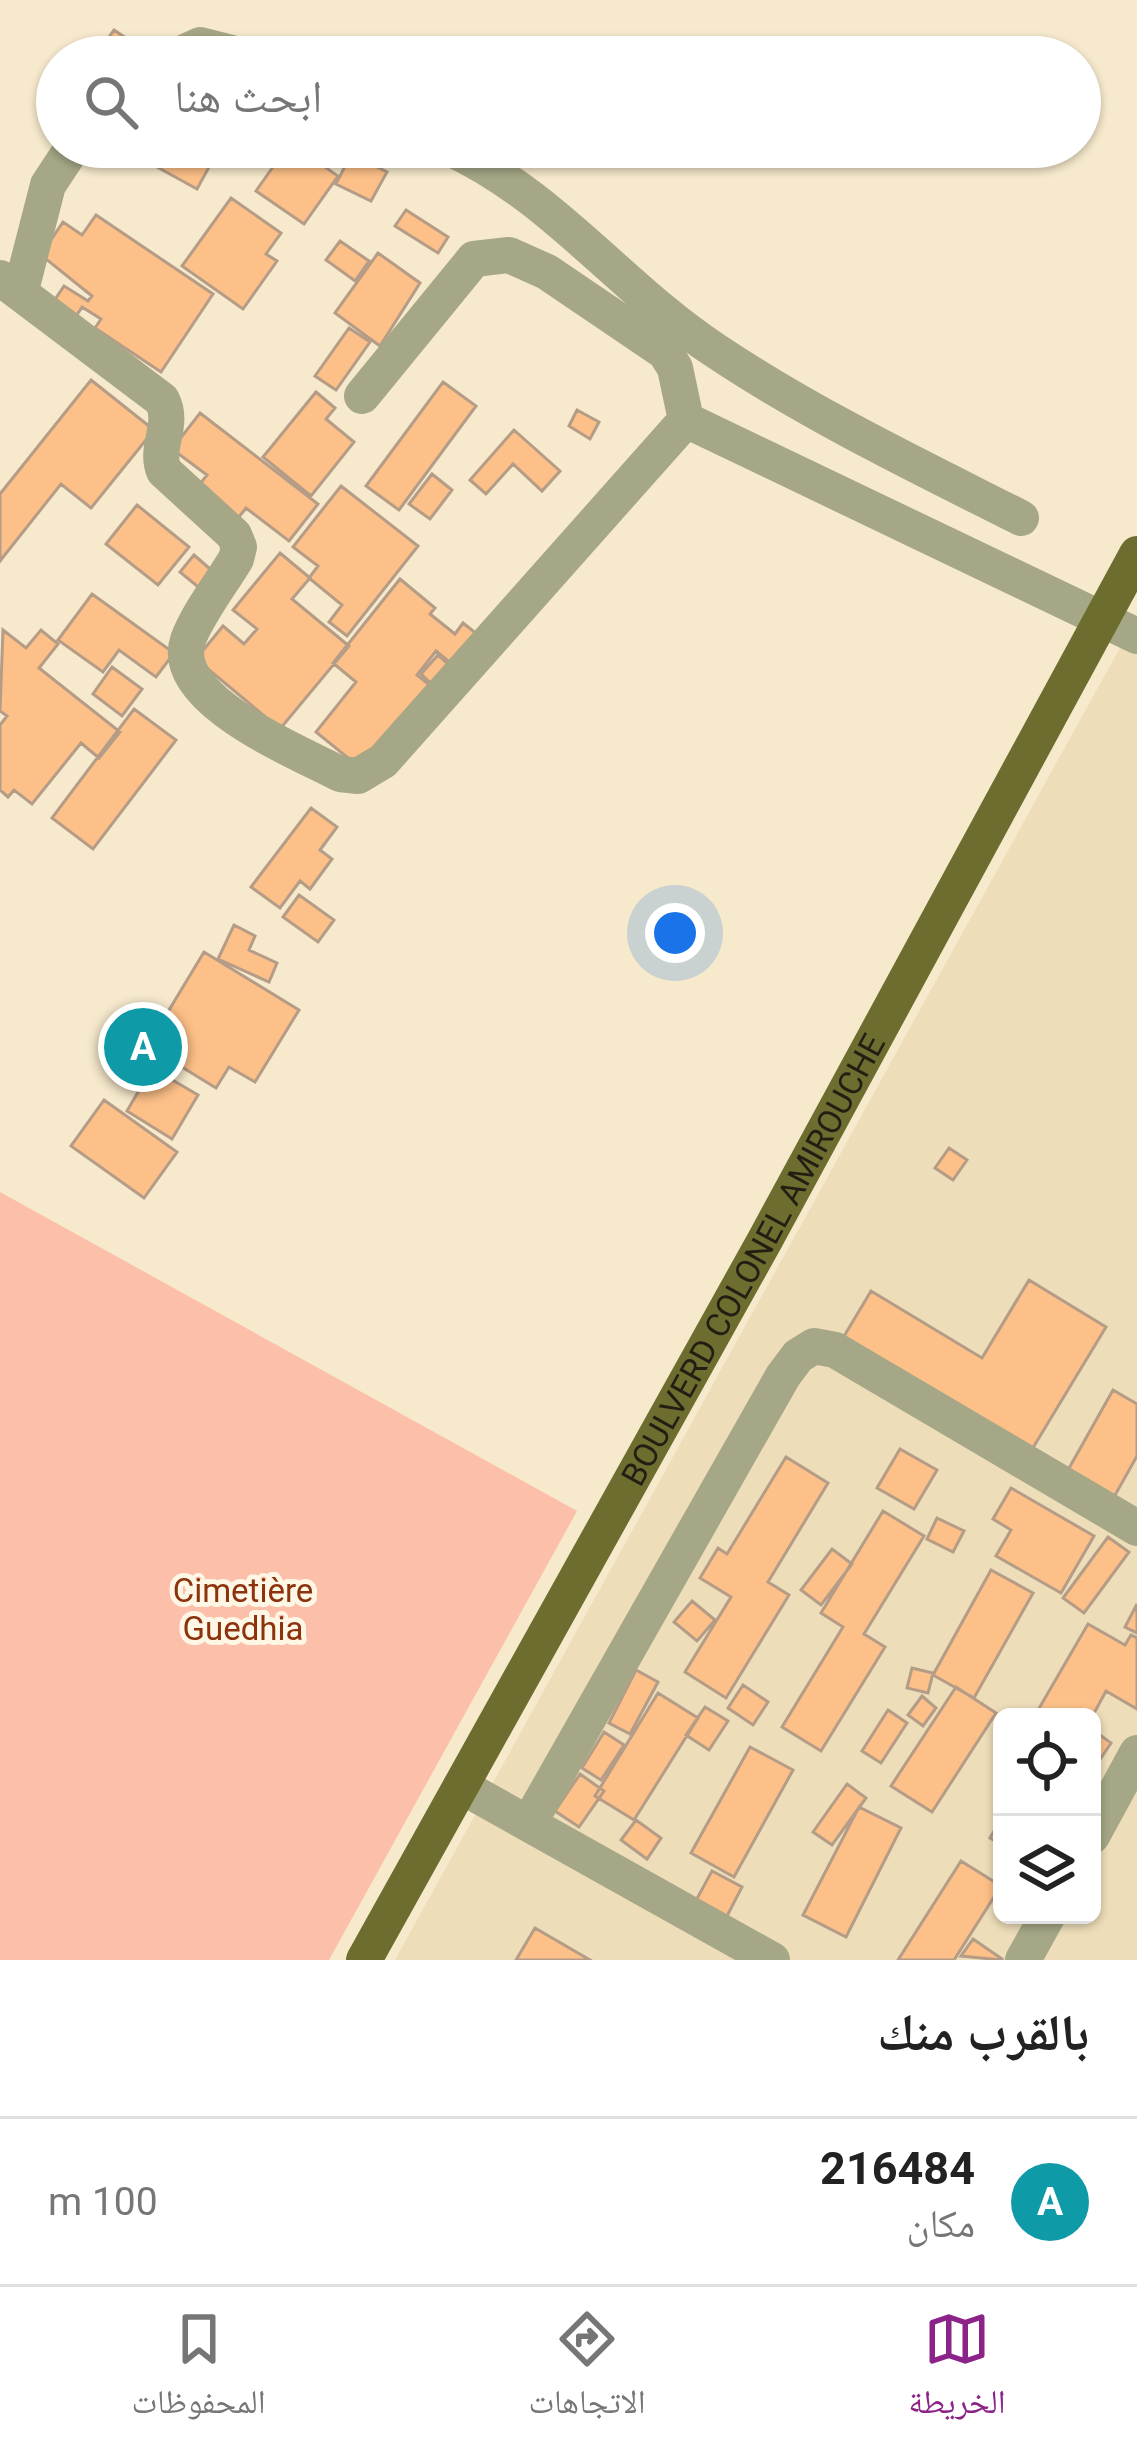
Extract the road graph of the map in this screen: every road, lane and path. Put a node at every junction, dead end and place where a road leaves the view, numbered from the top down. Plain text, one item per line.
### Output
1 (59, 168) edge
2 (486, 168) edge
3 (10, 284) edge
4 (362, 396) dead end
5 (686, 420) junction
6 (1021, 518) dead end
7 (1137, 554) edge
8 (1102, 617) junction
9 (1137, 636) edge
10 (1137, 1528) edge
11 (1137, 1753) edge
12 (461, 1786) junction
13 (1101, 1819) edge
14 (529, 1823) junction
15 (1043, 1924) edge
16 (364, 1960) edge
17 (772, 1960) edge
18 (1023, 1960) edge

1 - 3 street
2 - 6 street
3 - 5 street
4 - 5 street
5 - 8 street
7 - 8 main road, BOULVERD COLONEL AMIROUCHE
8 - 9 street
8 - 12 main road, BOULVERD COLONEL AMIROUCHE
10 - 14 street
11 - 13 street
12 - 14 street
12 - 16 main road, BOULVERD COLONEL AMIROUCHE
14 - 17 street
15 - 18 street

